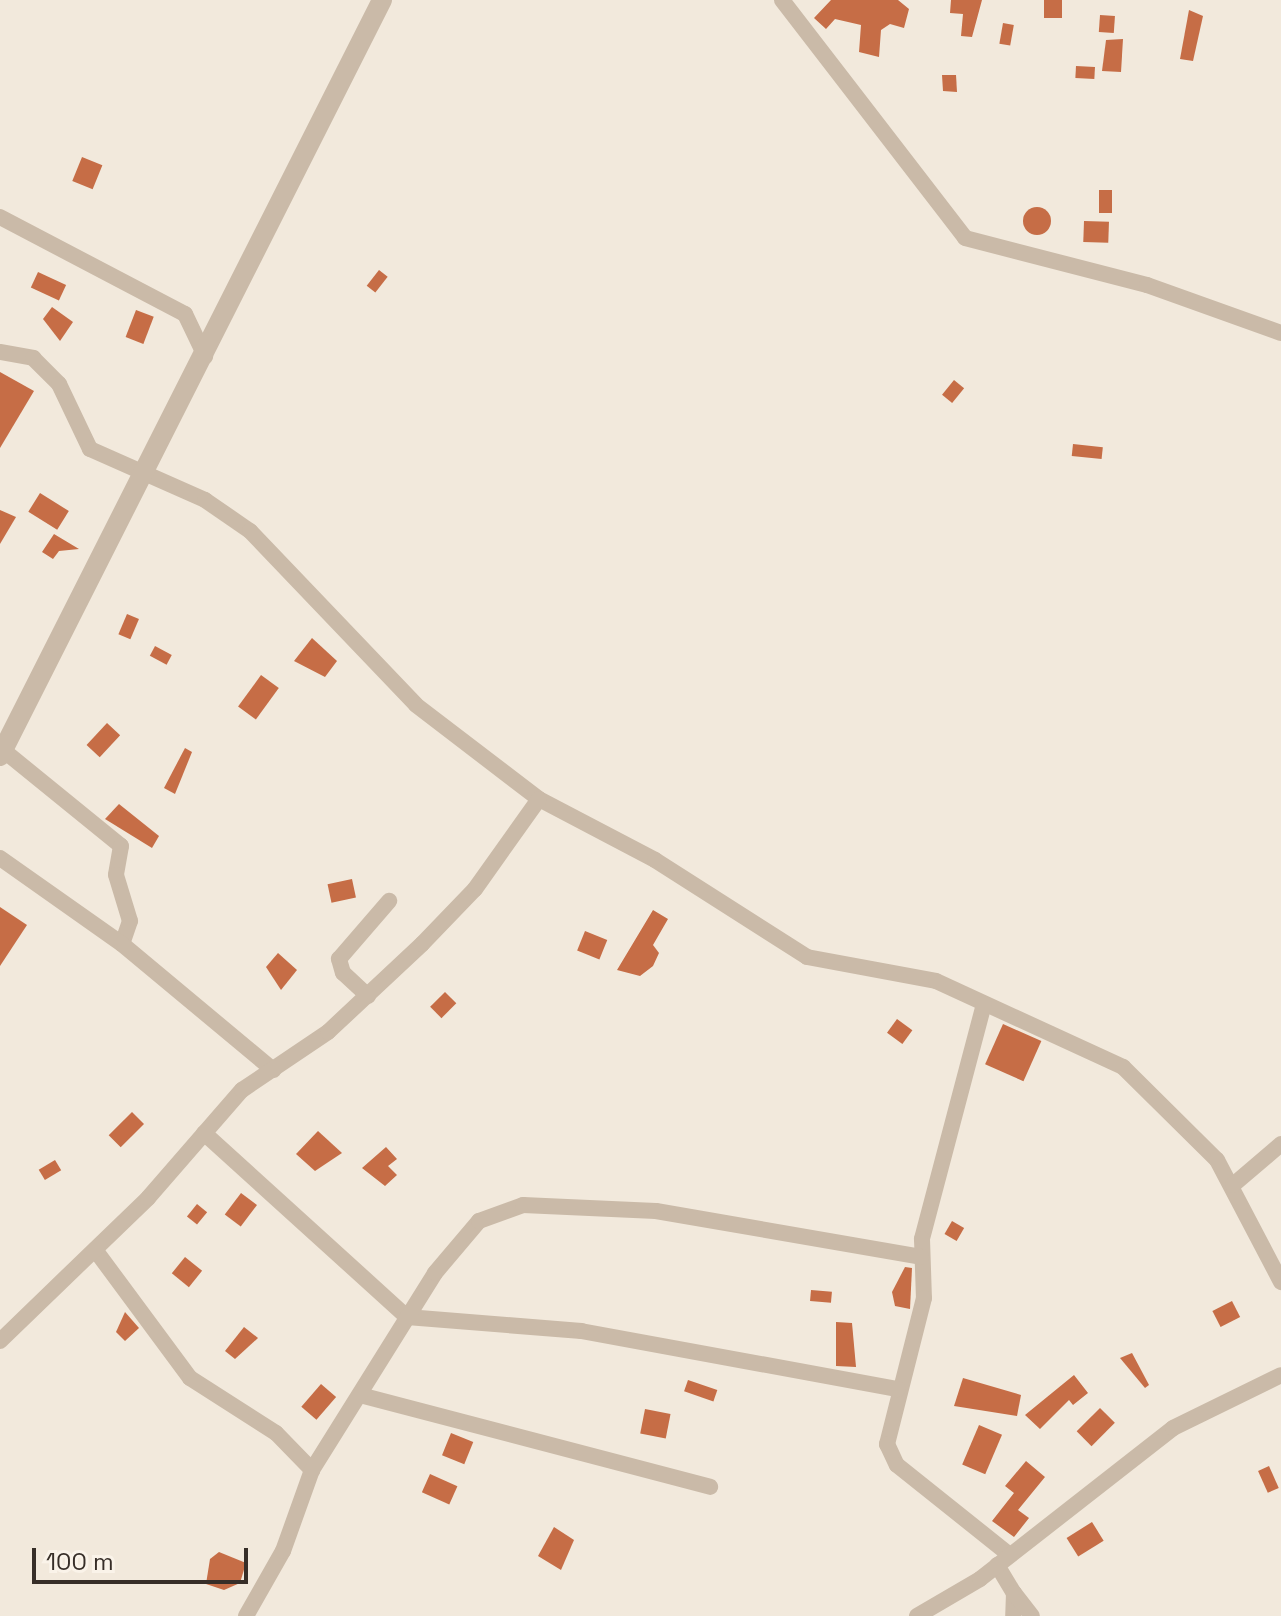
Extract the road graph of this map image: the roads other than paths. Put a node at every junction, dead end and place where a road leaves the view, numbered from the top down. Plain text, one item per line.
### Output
1 (382, 0) edge
2 (782, 0) edge
3 (0, 217) edge
4 (185, 314) junction
5 (224, 317) junction
6 (1281, 333) edge
7 (0, 352) edge
8 (205, 356) junction
9 (144, 471) junction
10 (2, 753) edge
11 (539, 799) junction
12 (0, 858) edge
13 (389, 901) dead end
14 (122, 944) junction
15 (368, 996) junction
16 (984, 1004) junction
17 (273, 1070) junction
18 (204, 1133) junction
19 (1281, 1144) edge
20 (1233, 1185) junction
21 (96, 1251) junction
22 (921, 1257) junction
23 (1281, 1282) edge
24 (407, 1317) junction
25 (0, 1341) edge
26 (1281, 1375) edge
27 (898, 1389) junction
28 (360, 1395) junction
29 (312, 1470) junction
30 (710, 1487) dead end
31 (1002, 1558) junction
32 (1014, 1593) junction
33 (246, 1616) edge
34 (917, 1616) edge
35 (1013, 1616) edge
36 (1032, 1616) edge

1 - 5 street
2 - 6 street
3 - 4 street
4 - 5 street
4 - 8 street
5 - 8 street
7 - 9 street
8 - 9 street
9 - 10 street
9 - 11 street
10 - 14 street
11 - 15 street
11 - 16 street
12 - 14 street
13 - 15 street
14 - 17 street
15 - 17 street
16 - 20 street
16 - 22 street
17 - 18 street
18 - 21 street
18 - 24 street
19 - 20 street
20 - 23 street
21 - 25 street
21 - 29 street
22 - 24 street
22 - 27 street
24 - 27 street
24 - 28 street
26 - 31 street
27 - 31 street
28 - 29 street
28 - 30 street
29 - 33 street
31 - 32 street
31 - 34 street
32 - 35 street
32 - 36 street

